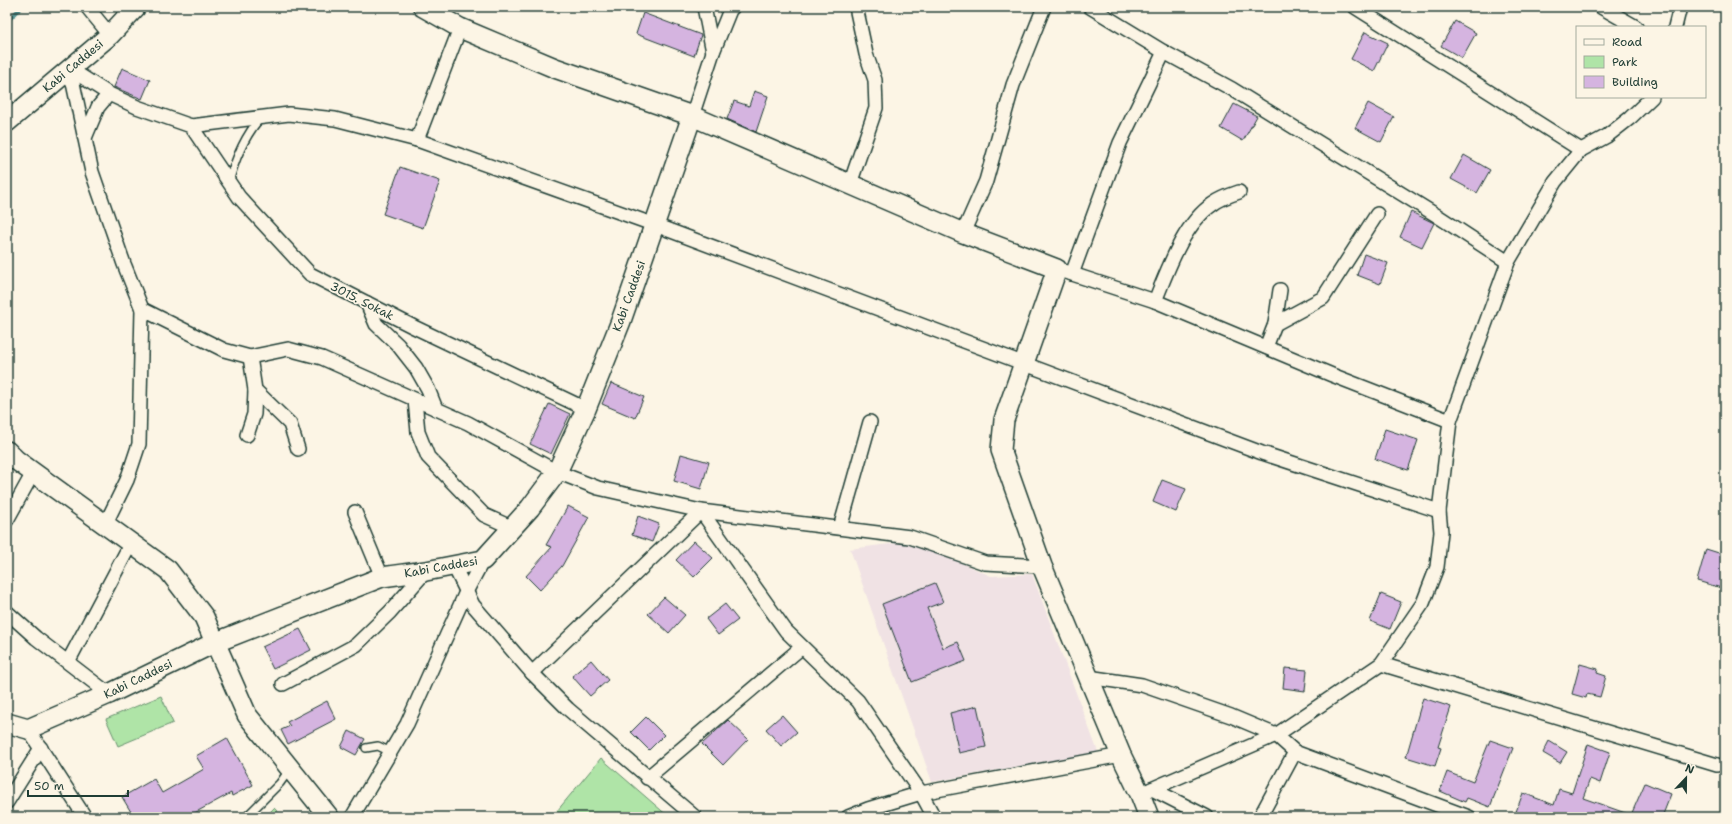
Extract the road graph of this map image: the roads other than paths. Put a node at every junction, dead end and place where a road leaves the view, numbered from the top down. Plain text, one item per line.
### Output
1 (87, 7) edge
2 (136, 7) edge
3 (423, 7) edge
4 (704, 7) edge
5 (733, 7) edge
6 (856, 7) edge
7 (1044, 7) edge
8 (1090, 7) edge
9 (1355, 7) edge
10 (1600, 7) edge
11 (1680, 7) edge
12 (1634, 26) edge
13 (1675, 26) edge
14 (460, 28) junction
15 (110, 35) junction
16 (713, 52) junction
17 (1164, 52) junction
18 (70, 69) junction
19 (109, 94) junction
20 (1651, 98) edge
21 (692, 116) junction
22 (261, 117) junction
23 (7, 122) edge
24 (190, 126) junction
25 (85, 138) junction
26 (417, 140) junction
27 (1581, 150) junction
28 (229, 183) junction
29 (850, 184) junction
30 (1238, 192) dead end
31 (1376, 214) dead end
32 (655, 225) junction
33 (963, 233) junction
34 (1508, 262) junction
35 (1064, 271) junction
36 (1280, 290) dead end
37 (1155, 301) junction
38 (367, 303) junction
39 (142, 309) junction
40 (1275, 324) junction
41 (1266, 347) junction
42 (250, 357) junction
43 (1025, 365) junction
44 (254, 390) junction
45 (416, 400) junction
46 (436, 409) junction
47 (586, 409) junction
48 (1450, 421) junction
49 (870, 422) dead end
50 (247, 435) dead end
51 (298, 449) dead end
52 (7, 451) edge
53 (557, 472) junction
54 (33, 473) junction
55 (701, 511) junction
56 (1439, 511) junction
57 (355, 512) dead end
58 (7, 520) edge
59 (105, 525) junction
60 (513, 528) junction
61 (840, 528) junction
62 (131, 543) junction
63 (483, 560) junction
64 (454, 566) junction
65 (1042, 566) junction
66 (426, 571) junction
67 (382, 577) junction
68 (466, 592) junction
69 (7, 612) edge
70 (214, 643) junction
71 (802, 647) junction
72 (68, 662) junction
73 (1381, 664) junction
74 (532, 673) junction
75 (1088, 677) junction
76 (283, 684) dead end
77 (109, 694) junction
78 (7, 723) edge
79 (28, 728) junction
80 (1276, 735) junction
81 (41, 748) junction
82 (366, 748) dead end
83 (391, 752) junction
84 (1295, 752) junction
85 (1121, 755) junction
86 (1717, 765) dead end
87 (290, 768) junction
88 (648, 778) junction
89 (1146, 791) junction
90 (922, 793) junction
91 (7, 802) edge
92 (85, 817) edge
93 (246, 817) edge
94 (329, 817) edge
95 (352, 817) edge
96 (695, 817) edge
97 (848, 817) edge
98 (934, 817) edge
99 (1148, 817) edge
100 (1207, 817) edge
101 (1260, 817) edge
102 (1469, 817) edge

1 - 15 street
2 - 15 street, Kabi Caddesi
3 - 14 street
4 - 16 street
5 - 16 street
6 - 29 street
7 - 33 street
8 - 17 street
9 - 27 street
10 - 12 street
11 - 13 street
14 - 21 street
14 - 26 street
15 - 18 street, Kabi Caddesi
16 - 21 street
17 - 34 street
17 - 35 street
18 - 19 street
18 - 23 street, Kabi Caddesi
18 - 25 street
19 - 24 street
19 - 25 street
20 - 27 street
21 - 29 street
21 - 32 street, Kabi Caddesi
22 - 24 street
22 - 26 street
22 - 28 lane
24 - 28 street, 3015. Sokak
25 - 39 street
26 - 32 street
27 - 34 street
28 - 38 street, 3015. Sokak
29 - 33 street
30 - 37 street
31 - 40 street
32 - 43 street
32 - 47 street, Kabi Caddesi
33 - 35 street
34 - 48 street
35 - 37 street
35 - 43 street
36 - 40 street
37 - 41 street
38 - 46 street
38 - 47 street, 3015. Sokak
39 - 42 street
39 - 59 street
40 - 41 street
41 - 48 street
42 - 44 street
42 - 45 street
43 - 56 street
43 - 65 street
44 - 50 street
44 - 51 street
45 - 46 street
45 - 60 street
46 - 53 street
47 - 53 street, Kabi Caddesi
48 - 56 street
49 - 61 street
52 - 54 street
53 - 55 street
53 - 60 street, Kabi Caddesi
54 - 58 street
54 - 59 street
55 - 61 street
55 - 71 street
55 - 74 street
56 - 73 street
57 - 67 street
59 - 62 street
60 - 63 street, Kabi Caddesi
61 - 65 street
62 - 70 street
62 - 72 street
63 - 64 street, Kabi Caddesi
63 - 68 street
64 - 66 street, Kabi Caddesi
64 - 68 street
65 - 75 street
66 - 67 street, Kabi Caddesi
66 - 76 street
67 - 70 street, Kabi Caddesi
68 - 74 street
68 - 83 street
69 - 72 street
70 - 77 street, Kabi Caddesi
70 - 87 street
71 - 88 street
71 - 90 street
72 - 77 street
73 - 80 street
73 - 86 street
74 - 88 street
75 - 80 street
75 - 85 street
77 - 79 street, Kabi Caddesi
78 - 79 street
79 - 81 street
80 - 84 street
80 - 89 street
81 - 91 street
81 - 92 street
82 - 83 lane
83 - 95 street
84 - 101 street
84 - 102 street
85 - 89 street
85 - 90 street
87 - 93 lane
87 - 94 street
88 - 96 street
89 - 99 street
89 - 100 street
90 - 97 street
90 - 98 street

